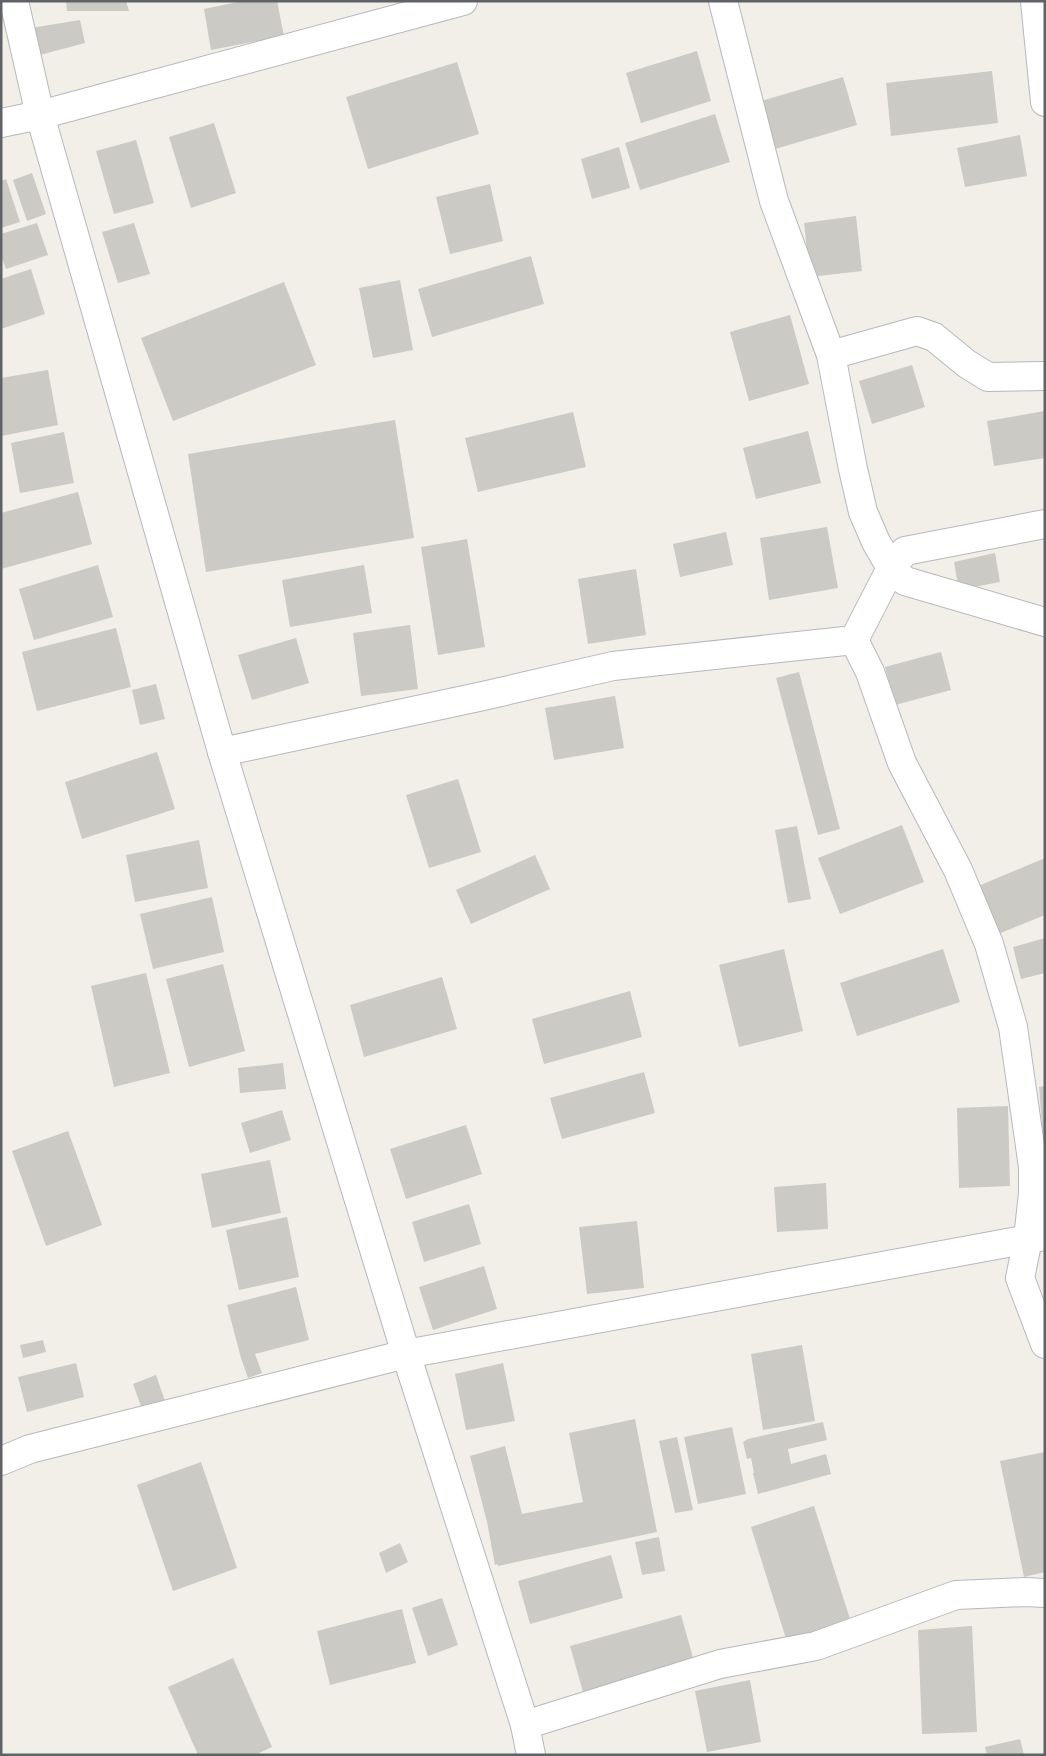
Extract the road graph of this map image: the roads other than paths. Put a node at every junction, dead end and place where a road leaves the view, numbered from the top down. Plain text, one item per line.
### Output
1 (14, 1) edge
2 (463, 1) edge
3 (723, 1) edge
4 (1035, 1) edge
5 (1045, 102) edge
6 (40, 115) junction
7 (1, 123) edge
8 (831, 355) junction
9 (1045, 376) edge
10 (1045, 524) edge
11 (891, 568) junction
12 (1042, 618) edge
13 (854, 640) junction
14 (222, 752) junction
15 (1036, 1237) edge
16 (1045, 1344) edge
17 (406, 1354) junction
18 (1, 1461) edge
19 (1045, 1593) edge
20 (525, 1725) junction
21 (532, 1755) edge

1 - 6 street
2 - 6 street
3 - 8 street
4 - 5 street
6 - 7 street
6 - 14 street
8 - 9 street
8 - 11 street
10 - 11 street
11 - 12 street
11 - 13 street
13 - 14 street
13 - 15 street
14 - 17 street
15 - 16 street
15 - 17 street
17 - 18 street
17 - 20 street
19 - 20 street
20 - 21 street

